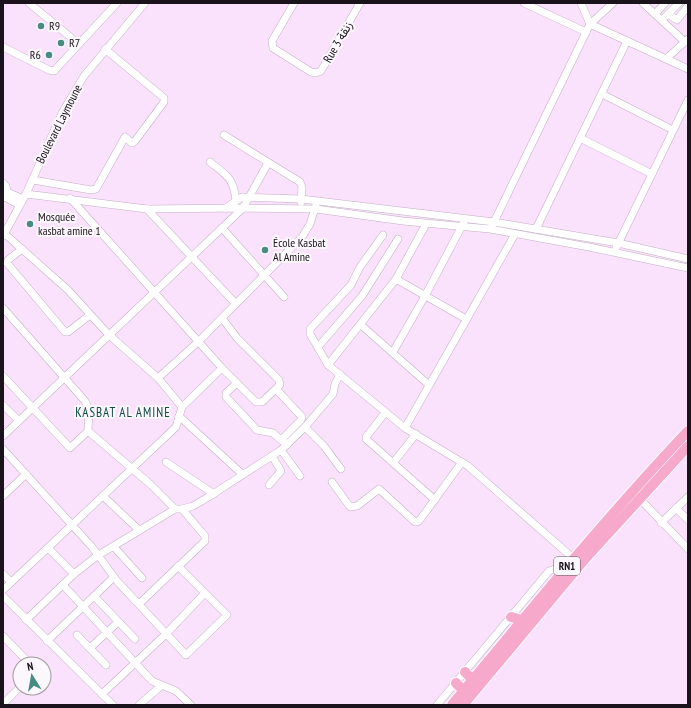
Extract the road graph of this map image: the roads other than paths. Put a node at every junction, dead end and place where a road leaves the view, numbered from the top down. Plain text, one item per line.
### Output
1 (30, 3) edge
2 (116, 3) edge
3 (145, 3) edge
4 (294, 3) edge
5 (360, 3) edge
6 (524, 3) edge
7 (581, 3) edge
8 (613, 3) edge
9 (665, 3) edge
10 (679, 3) edge
11 (647, 4) edge
12 (687, 7) edge
13 (655, 14) junction
14 (668, 14) junction
15 (662, 21) junction
16 (590, 24) junction
17 (586, 32) junction
18 (626, 41) junction
19 (686, 41) edge
20 (79, 44) junction
21 (3, 46) edge
22 (106, 49) junction
23 (666, 59) junction
24 (688, 69) edge
25 (602, 94) junction
26 (688, 100) edge
27 (674, 130) junction
28 (224, 135) dead end
29 (580, 138) junction
30 (210, 162) dead end
31 (268, 163) junction
32 (652, 174) junction
33 (32, 180) junction
34 (3, 183) edge
35 (5, 196) edge
36 (249, 197) junction
37 (70, 198) junction
38 (23, 199) junction
39 (301, 199) junction
40 (236, 200) junction
41 (317, 201) junction
42 (226, 208) junction
43 (243, 208) junction
44 (147, 209) junction
45 (300, 209) junction
46 (316, 209) junction
47 (465, 219) junction
48 (494, 222) junction
49 (426, 224) junction
50 (462, 226) junction
51 (222, 228) junction
52 (536, 229) junction
53 (490, 230) junction
54 (515, 234) junction
55 (4, 235) edge
56 (383, 235) dead end
57 (398, 239) dead end
58 (618, 243) junction
59 (22, 249) junction
60 (615, 252) junction
61 (191, 257) junction
62 (688, 259) edge
63 (688, 268) edge
64 (264, 275) junction
65 (396, 280) junction
66 (155, 292) junction
67 (425, 296) junction
68 (284, 297) dead end
69 (236, 304) junction
70 (4, 310) edge
71 (90, 315) junction
72 (222, 318) junction
73 (466, 319) junction
74 (361, 325) junction
75 (109, 335) junction
76 (199, 341) junction
77 (318, 347) junction
78 (392, 352) junction
79 (328, 364) junction
80 (222, 368) junction
81 (340, 374) junction
82 (3, 376) edge
83 (65, 377) junction
84 (158, 378) junction
85 (237, 383) junction
86 (429, 385) junction
87 (276, 389) junction
88 (3, 405) edge
89 (182, 407) junction
90 (32, 408) junction
91 (385, 413) junction
92 (179, 416) junction
93 (19, 421) junction
94 (306, 427) junction
95 (405, 428) junction
96 (88, 431) junction
97 (688, 432) edge
98 (416, 434) junction
99 (3, 436) edge
100 (284, 442) junction
101 (688, 446) edge
102 (3, 449) edge
103 (281, 450) junction
104 (272, 456) junction
105 (166, 462) dead end
106 (462, 462) junction
107 (393, 463) junction
108 (132, 468) junction
109 (341, 469) dead end
110 (26, 474) junction
111 (242, 474) junction
112 (300, 476) dead end
113 (332, 482) dead end
114 (269, 485) dead end
115 (214, 494) junction
116 (3, 496) edge
117 (103, 496) junction
118 (639, 498) junction
119 (688, 498) edge
120 (435, 500) junction
121 (676, 508) junction
122 (178, 509) junction
123 (688, 520) edge
124 (661, 523) junction
125 (72, 525) junction
126 (139, 530) junction
127 (114, 547) junction
128 (48, 548) junction
129 (688, 549) edge
130 (97, 556) junction
131 (573, 558) junction
132 (178, 566) junction
133 (564, 570) junction
134 (3, 574) edge
135 (74, 574) junction
136 (114, 577) junction
137 (142, 578) dead end
138 (11, 582) junction
139 (63, 586) junction
140 (3, 590) edge
141 (204, 594) junction
142 (3, 596) edge
143 (94, 596) junction
144 (139, 604) junction
145 (82, 607) junction
146 (511, 617) junction
147 (26, 620) junction
148 (522, 620) junction
149 (118, 622) junction
150 (106, 634) junction
151 (166, 634) junction
152 (77, 635) dead end
153 (135, 639) dead end
154 (5, 641) edge
155 (47, 641) junction
156 (90, 648) junction
157 (21, 656) edge
158 (134, 662) junction
159 (106, 665) dead end
160 (465, 672) junction
161 (473, 680) junction
162 (456, 683) junction
163 (161, 686) junction
164 (464, 691) junction
165 (102, 694) junction
166 (12, 695) edge
167 (3, 704) edge
168 (113, 705) edge
169 (139, 705) edge
170 (191, 705) edge
171 (437, 705) edge
172 (452, 705) edge
173 (463, 705) edge

1 - 20 street
2 - 20 street
3 - 22 street, Boulevard Laymoune
4 - 5 street, Rue 3 زنقة
6 - 17 street
7 - 16 street
8 - 16 street
9 - 13 street
10 - 12 street
10 - 14 street
11 - 13 street
12 - 14 street
13 - 15 street
14 - 15 street
15 - 19 street
16 - 17 street
16 - 18 street
17 - 48 street
18 - 23 street
18 - 25 street
19 - 23 street
20 - 21 street
22 - 33 street, Boulevard Laymoune
22 - 33 street
23 - 24 street
25 - 27 street
25 - 29 street
26 - 27 street
27 - 32 street
28 - 31 street
29 - 32 street
29 - 52 street
30 - 40 street
31 - 36 street
31 - 39 street
32 - 58 street
33 - 38 street, Boulevard Laymoune
34 - 35 street
35 - 38 street
36 - 39 street
36 - 40 street
36 - 43 street
37 - 38 street
37 - 44 street
37 - 66 street
38 - 55 street, Boulevard Laymoune
39 - 41 street
39 - 45 street
40 - 42 street
41 - 46 street
41 - 47 street
42 - 43 street
42 - 44 street
43 - 45 street
43 - 51 street
44 - 61 street
45 - 46 street
46 - 49 street
46 - 64 street
47 - 48 street
47 - 50 street
48 - 52 street
48 - 53 street
49 - 50 street
49 - 65 street
50 - 53 street
50 - 67 street
51 - 61 street
51 - 64 street
52 - 58 street
53 - 54 street
54 - 60 street
54 - 73 street
55 - 59 street
56 - 77 street
57 - 77 street
58 - 60 street
58 - 62 street
59 - 71 street
59 - 71 street
60 - 63 street
61 - 66 street
61 - 69 street
64 - 68 street
64 - 69 street
65 - 67 street
65 - 74 street
66 - 75 street
66 - 76 street
67 - 73 street
67 - 78 street
69 - 72 street
70 - 83 street
71 - 75 street
72 - 76 street
72 - 87 street
73 - 86 street
74 - 78 street
74 - 79 street
75 - 83 street
75 - 84 street
76 - 80 street
76 - 84 street
77 - 79 street
78 - 86 street
79 - 81 street
80 - 85 street
80 - 89 street
81 - 91 street
81 - 94 street
82 - 90 street
83 - 90 street
83 - 96 street
84 - 89 street
85 - 87 street
85 - 100 street
86 - 95 street
87 - 100 street
88 - 93 street
89 - 92 street
90 - 93 street
90 - 96 street
91 - 95 street
91 - 107 street
92 - 108 street
92 - 111 street
93 - 99 street
94 - 100 street
94 - 109 street
95 - 98 street
96 - 108 street
97 - 131 highway, RN1
98 - 106 street
98 - 107 street
100 - 103 street
101 - 118 highway, RN1
102 - 110 street
103 - 104 street
103 - 112 street
104 - 111 street
104 - 114 street
105 - 115 street
106 - 120 street
106 - 131 street
107 - 120 street
108 - 117 street
108 - 122 street
110 - 116 street
110 - 125 street
111 - 115 street
113 - 120 street
115 - 122 street
117 - 125 street
117 - 126 street
118 - 124 street
118 - 173 highway, RN1
119 - 121 street
121 - 123 street
121 - 124 street
122 - 126 street
122 - 132 street
124 - 129 street
125 - 128 street
125 - 130 street
126 - 127 street
127 - 130 street
127 - 137 street
128 - 135 street
128 - 138 street
130 - 135 street
130 - 136 street
131 - 133 highway, RN1
132 - 141 street
132 - 144 street
133 - 146 street
133 - 148 highway, RN1
134 - 138 street
135 - 139 street
136 - 143 street
136 - 144 street
138 - 140 street
139 - 145 street
139 - 147 street
141 - 151 street
141 - 151 street
142 - 147 street
143 - 145 street
143 - 149 street
144 - 151 street
145 - 150 street
145 - 155 street
146 - 148 highway
146 - 160 street
147 - 155 street
148 - 161 highway, RN1
149 - 150 street
149 - 153 street
150 - 156 street
150 - 158 street
151 - 158 street
152 - 156 street
154 - 157 street
155 - 165 street
156 - 159 street
158 - 163 street
158 - 165 street
160 - 161 highway
160 - 162 street
161 - 164 highway, RN1
162 - 164 highway
162 - 171 street
163 - 169 street
163 - 170 street
164 - 172 highway, RN1
165 - 168 street
166 - 167 street

